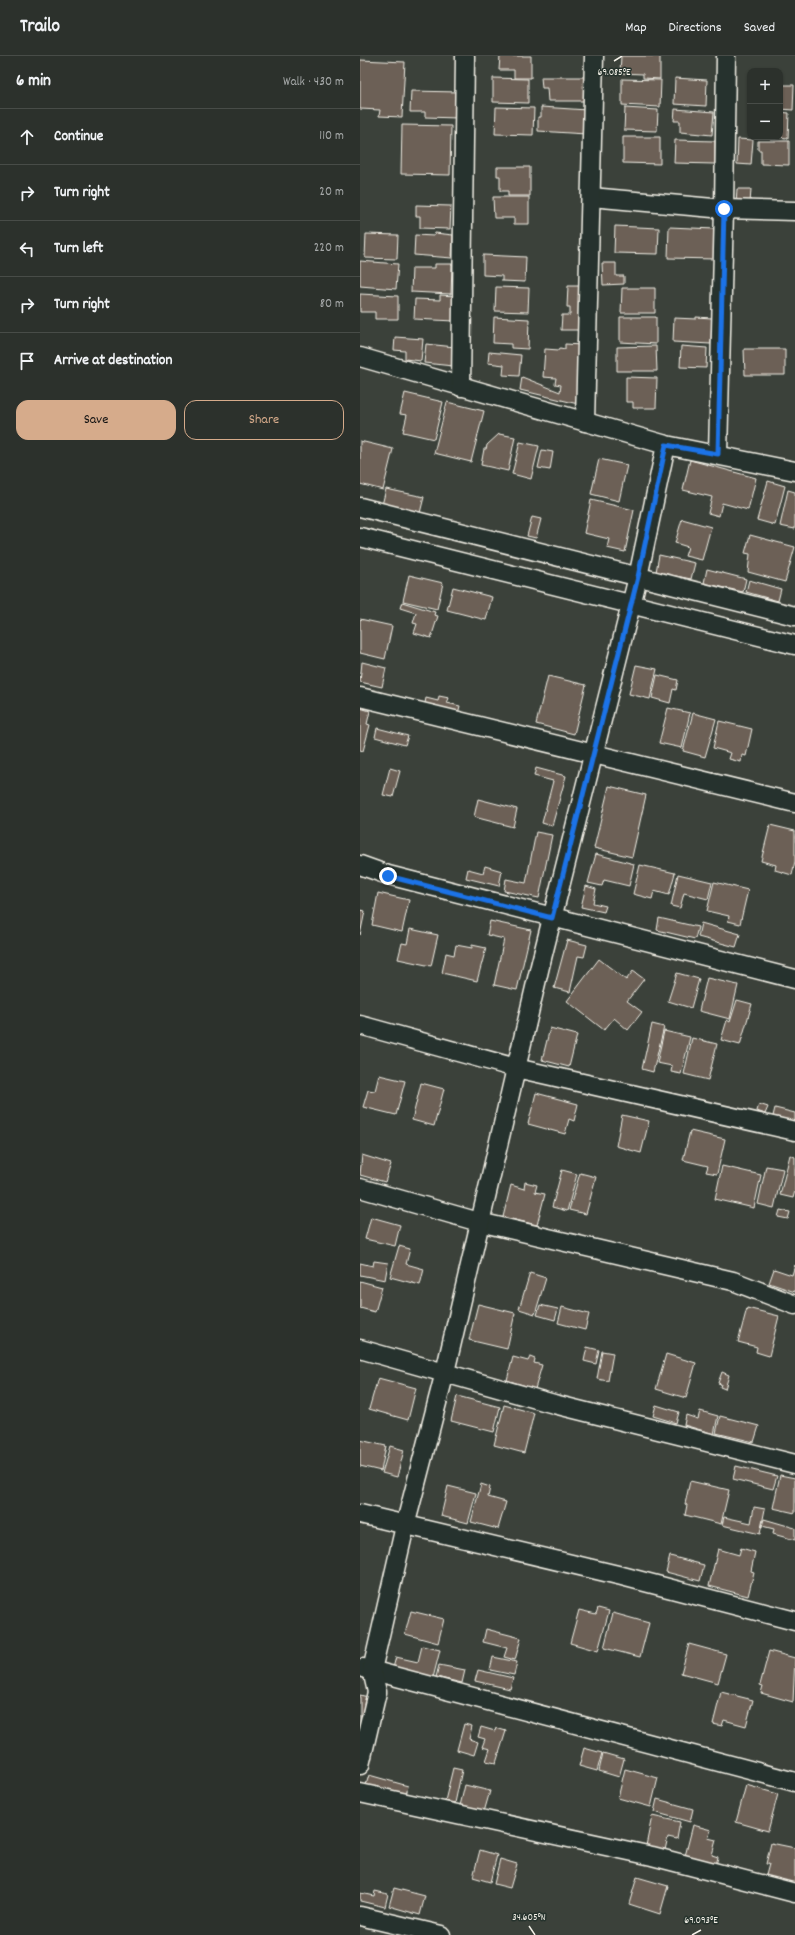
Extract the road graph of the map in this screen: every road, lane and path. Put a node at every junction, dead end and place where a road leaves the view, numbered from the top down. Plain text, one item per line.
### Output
1 (465, 56) edge
2 (594, 56) edge
3 (726, 56) edge
4 (591, 197) junction
5 (724, 209) junction
6 (795, 211) edge
7 (360, 357) edge
8 (461, 387) junction
9 (585, 422) junction
10 (666, 445) junction
11 (718, 454) junction
12 (795, 471) edge
13 (360, 507) edge
14 (360, 537) edge
15 (638, 577) junction
16 (631, 604) junction
17 (795, 616) edge
18 (795, 645) edge
19 (360, 697) edge
20 (593, 754) junction
21 (795, 802) edge
22 (360, 865) edge
23 (552, 918) junction
24 (795, 979) edge
25 (360, 1025) edge
26 (516, 1068) junction
27 (795, 1131) edge
28 (360, 1188) edge
29 (479, 1222) junction
30 (795, 1305) edge
31 (360, 1349) edge
32 (445, 1372) junction
33 (795, 1464) edge
34 (360, 1514) edge
35 (404, 1526) junction
36 (795, 1621) edge
37 (366, 1668) edge
38 (360, 1765) edge
39 (795, 1782) edge
40 (360, 1793) edge
41 (795, 1893) edge
42 (360, 1916) edge
43 (441, 1935) edge

1 - 8 street
2 - 4 street
3 - 5 street
4 - 5 street
4 - 9 street
5 - 6 street
5 - 11 street
7 - 8 street
8 - 9 street
9 - 10 street
10 - 11 street
10 - 15 street
11 - 12 street
13 - 15 street
14 - 16 street
15 - 16 street
15 - 17 street
16 - 18 street
16 - 20 street
19 - 20 street
20 - 21 street
20 - 23 street
22 - 23 street
23 - 24 street
23 - 26 street
25 - 26 street
26 - 27 street
26 - 29 street
28 - 29 street
29 - 30 street
29 - 32 street
31 - 32 street
32 - 33 street
32 - 35 street
34 - 35 street
35 - 36 street
35 - 37 street
37 - 38 street
37 - 39 street
40 - 41 street
42 - 43 street

